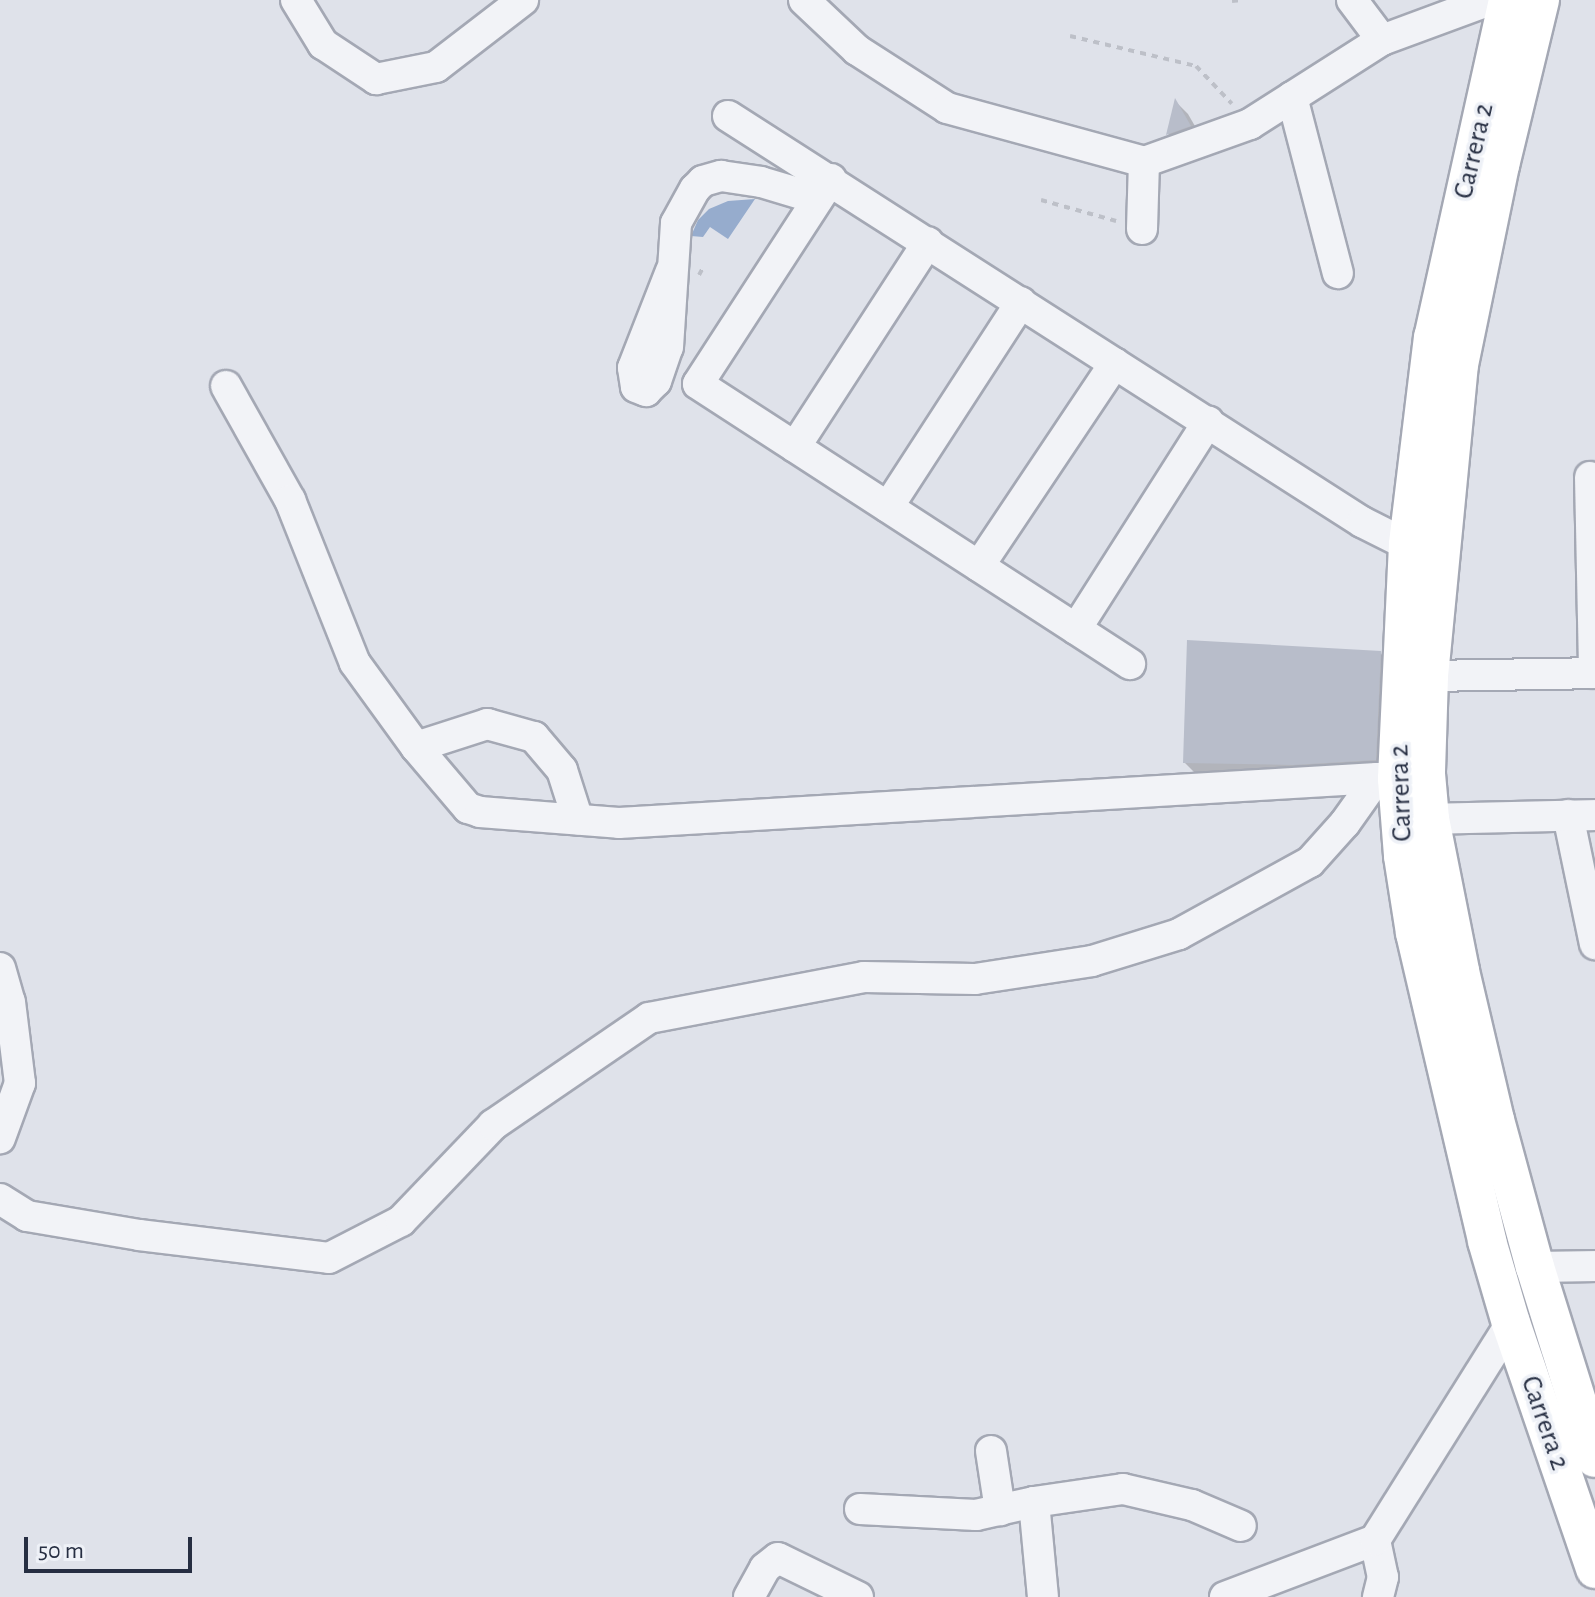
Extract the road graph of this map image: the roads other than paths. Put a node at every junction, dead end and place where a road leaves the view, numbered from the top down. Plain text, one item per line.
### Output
1 (296, 0) edge
2 (523, 0) edge
3 (804, 0) edge
4 (1352, 0) edge
5 (1490, 0) edge
6 (1508, 0) edge
7 (1540, 0) edge
8 (1382, 40) junction
9 (1292, 97) junction
10 (728, 116) dead end
11 (1144, 162) junction
12 (824, 189) junction
13 (1142, 229) road end
14 (928, 242) junction
15 (671, 271) dead end
16 (1338, 273) dead end
17 (1021, 302) junction
18 (1115, 363) junction
19 (226, 386) dead end
20 (1208, 422) junction
21 (795, 447) junction
22 (1590, 477) dead end
23 (888, 507) junction
24 (1408, 545) junction
25 (979, 566) junction
26 (1076, 629) junction
27 (1130, 664) dead end
28 (1594, 673) edge
29 (1429, 676) junction
30 (416, 747) junction
31 (1387, 779) junction
32 (1581, 815) edge
33 (1430, 819) junction
34 (578, 820) junction
35 (1595, 944) edge
36 (0, 968) edge
37 (0, 1138) edge
38 (0, 1199) edge
39 (1595, 1266) edge
40 (1535, 1267) junction
41 (1511, 1323) junction
42 (991, 1451) dead end
43 (1595, 1458) edge
44 (1034, 1502) junction
45 (860, 1509) dead end
46 (1000, 1510) junction
47 (1241, 1526) dead end
48 (1375, 1540) junction
49 (1595, 1569) edge
50 (749, 1597) edge
51 (858, 1597) edge
52 (1043, 1597) edge
53 (1225, 1597) edge
54 (1378, 1597) edge

1 - 2 street
3 - 11 street
4 - 8 street
5 - 8 street
6 - 24 main road, Carrera 2
7 - 29 main road, Carrera 2
8 - 9 street
9 - 11 street
9 - 16 street
10 - 12 street
11 - 13 street
12 - 14 street
12 - 15 street
12 - 21 street
14 - 17 street
14 - 21 street
17 - 18 street
17 - 23 street
18 - 20 street
18 - 25 street
19 - 30 street
20 - 24 street
20 - 26 street
21 - 23 street
22 - 28 street
23 - 25 street
24 - 31 main road, Carrera 2
25 - 26 street
26 - 27 street
28 - 29 street
29 - 33 main road, Carrera 2
30 - 34 street
30 - 34 street
31 - 34 street
31 - 38 street
31 - 41 main road, Carrera 2
32 - 33 street
32 - 35 street
33 - 40 main road, Carrera 2
36 - 37 street
39 - 40 street
40 - 43 main road, Carrera 2
41 - 48 street
41 - 49 main road, Carrera 2
42 - 46 street
44 - 46 street
44 - 47 street
44 - 52 street
45 - 46 street
48 - 53 street
48 - 54 street
50 - 51 street

